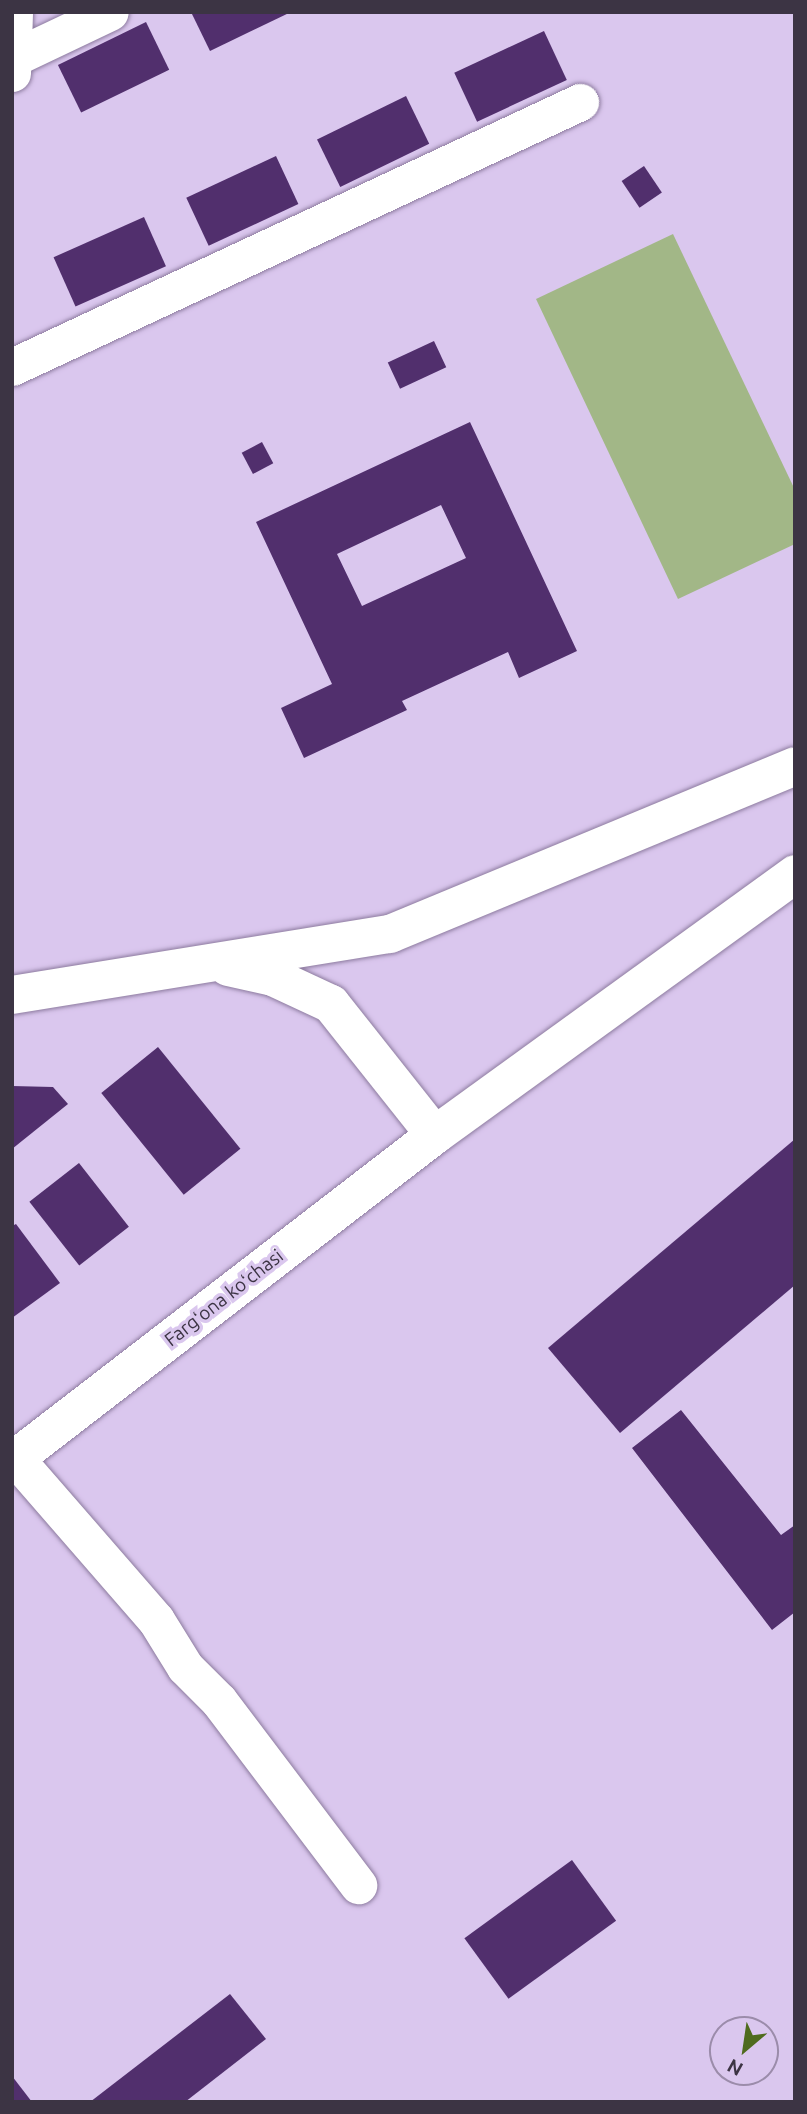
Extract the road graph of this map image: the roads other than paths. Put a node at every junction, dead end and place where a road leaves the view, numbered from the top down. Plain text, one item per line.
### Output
1 (14, 12) edge
2 (110, 12) edge
3 (13, 58) edge
4 (12, 74) edge
5 (580, 102) dead end
6 (12, 367) edge
7 (795, 766) edge
8 (795, 874) edge
9 (208, 963) junction
10 (12, 995) edge
11 (435, 1135) junction
12 (14, 1460) edge
13 (358, 1885) dead end

1 - 3 street
2 - 3 street
3 - 4 street
5 - 6 street
7 - 9 street
8 - 11 street, Fargʻona koʻchasi
9 - 10 street
9 - 11 street
11 - 12 street, Fargʻona koʻchasi
12 - 13 street

